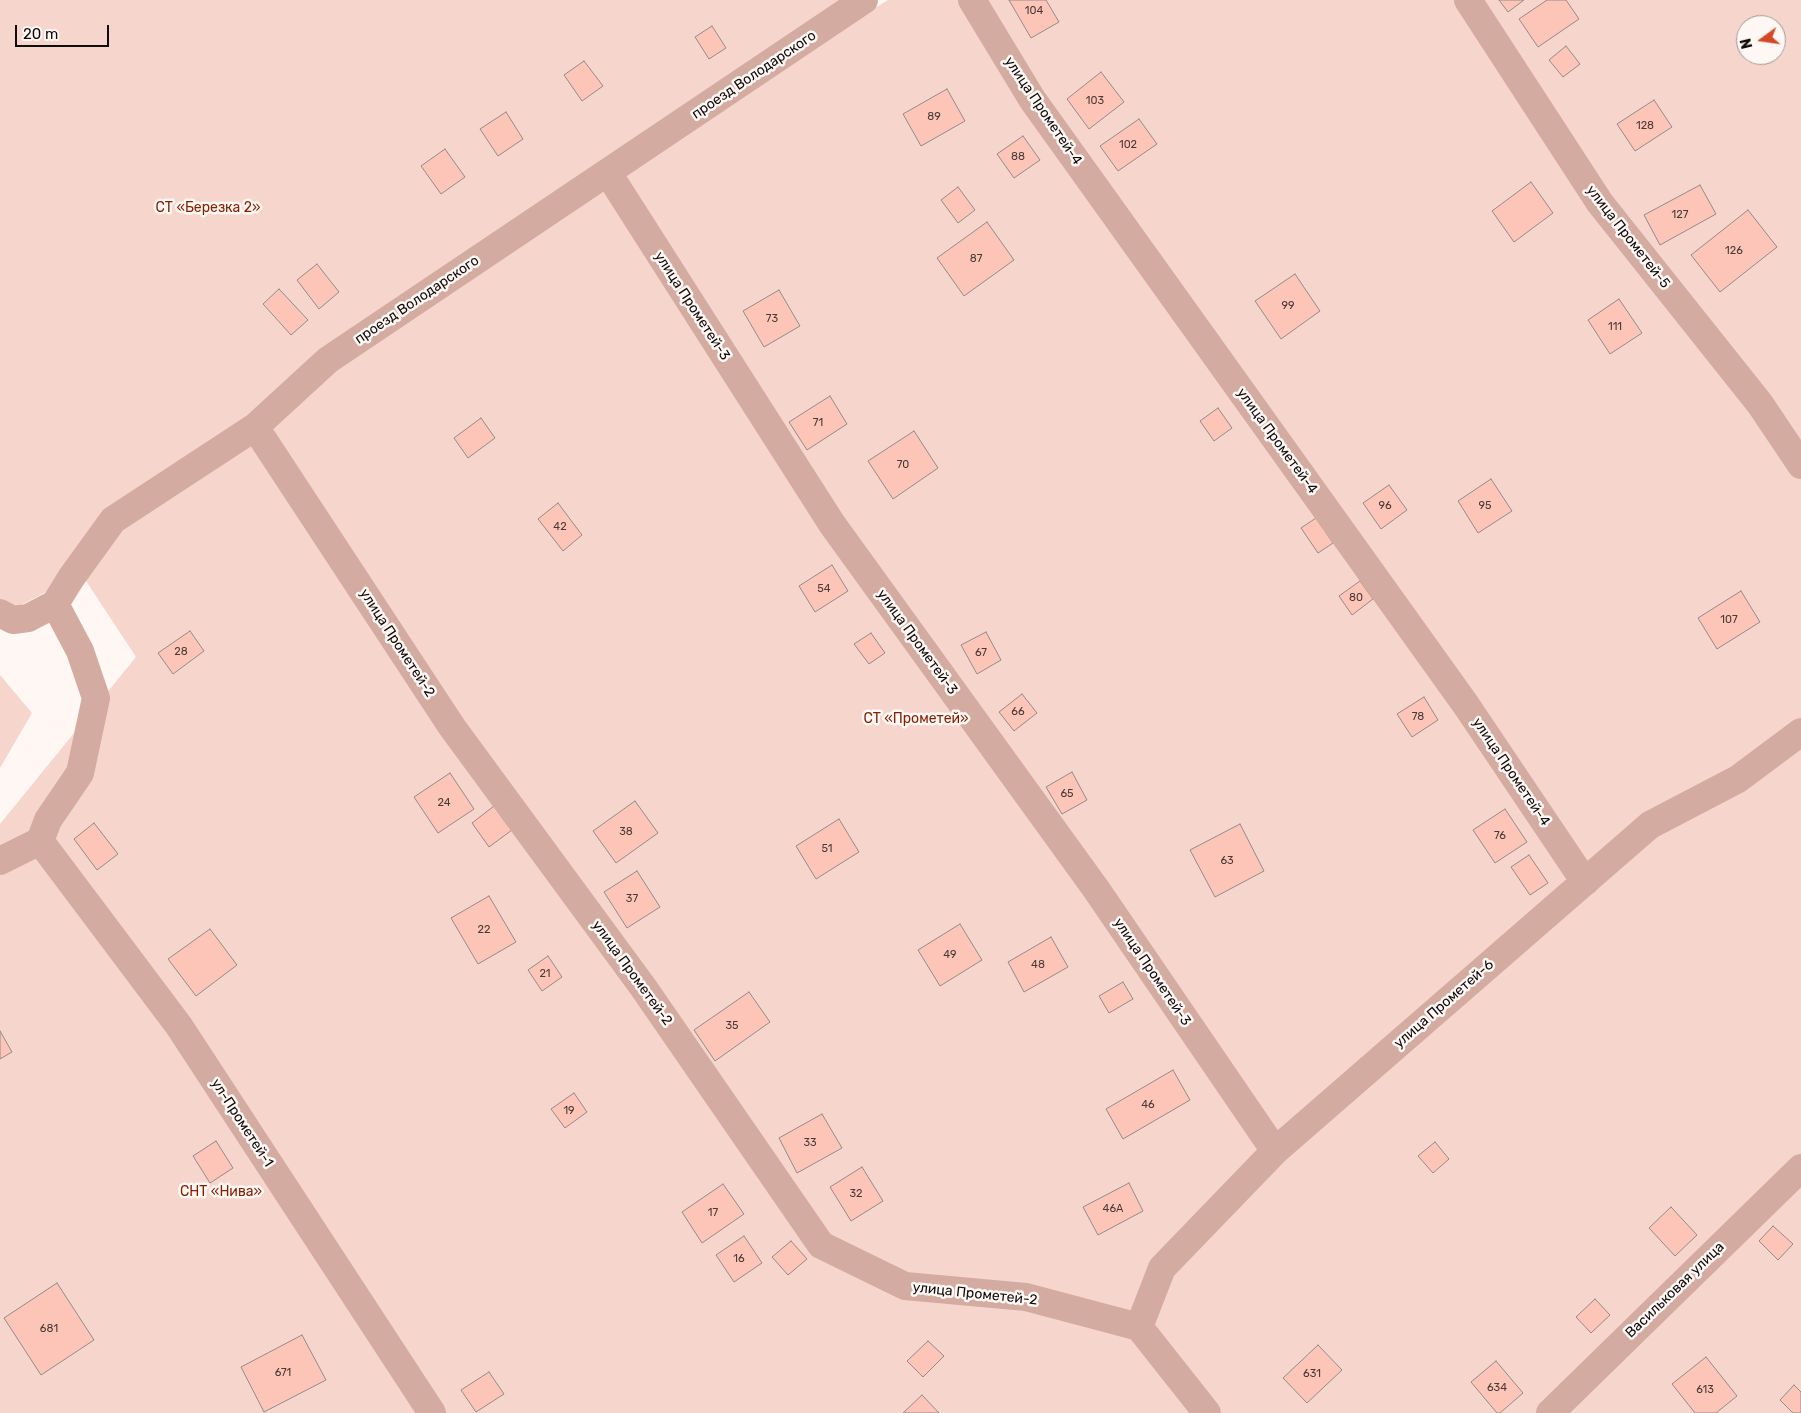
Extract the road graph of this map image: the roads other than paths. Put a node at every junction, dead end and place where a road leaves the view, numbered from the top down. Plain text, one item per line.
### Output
1 (864, 0) edge
2 (972, 0) edge
3 (1468, 0) edge
4 (608, 174) junction
5 (255, 427) junction
6 (1801, 465) edge
7 (55, 604) junction
8 (0, 613) edge
9 (1801, 732) edge
10 (40, 841) junction
11 (0, 861) edge
12 (1585, 882) junction
13 (1275, 1151) junction
14 (1801, 1168) edge
15 (1139, 1327) junction
16 (1195, 1409) edge
17 (432, 1413) edge
18 (1550, 1413) edge

1 - 4 street, проезд Володарского
2 - 12 street, улица Прометей-4
3 - 6 street, улица Прометей-5
4 - 5 street, проезд Володарского
4 - 13 street, улица Прометей-3
5 - 7 street, проезд Володарского
5 - 15 street, улица Прометей-2
7 - 8 street
7 - 10 street
9 - 12 street, улица Прометей-6
10 - 11 street
10 - 17 street, ул-Прометей-1
12 - 13 street, улица Прометей-6
13 - 15 street, улица Прометей-6
14 - 18 street, Васильковая улица
15 - 16 street

